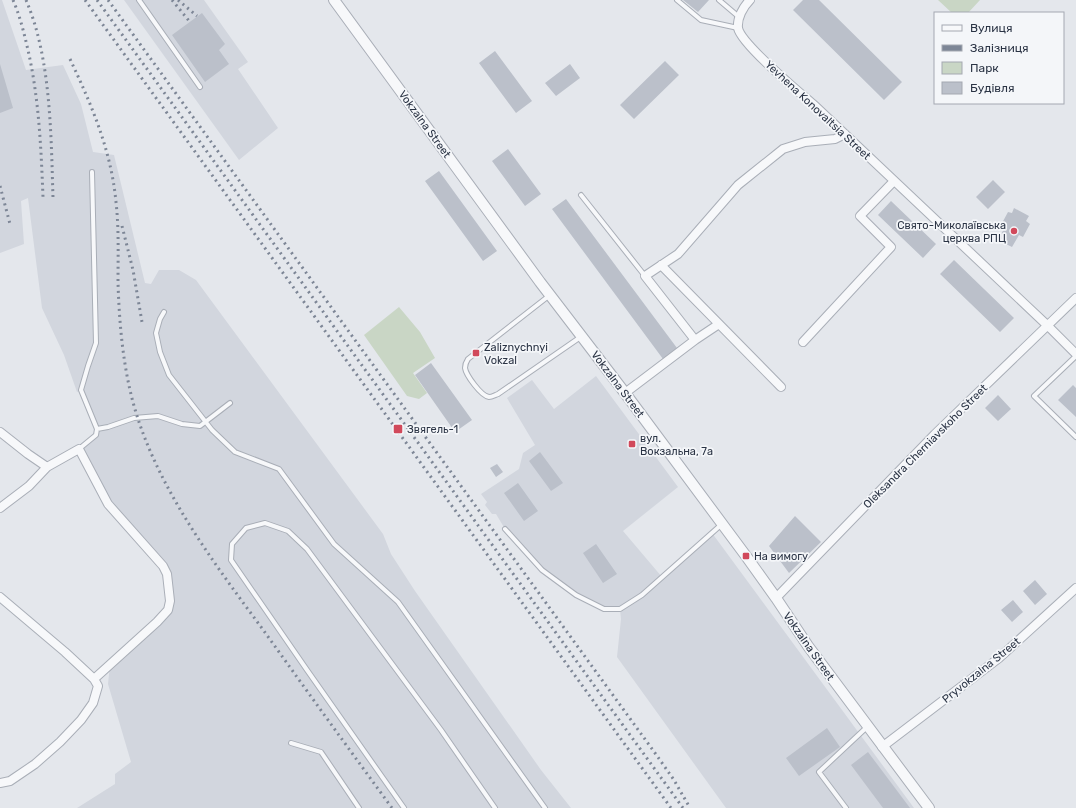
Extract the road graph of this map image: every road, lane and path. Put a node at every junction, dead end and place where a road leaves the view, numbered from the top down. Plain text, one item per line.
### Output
1 (138, 0) edge
2 (334, 0) edge
3 (677, 0) edge
4 (720, 0) edge
5 (750, 0) edge
6 (739, 17) junction
7 (738, 28) junction
8 (200, 87) dead end
9 (844, 134) junction
10 (92, 172) dead end
11 (894, 181) junction
12 (581, 195) dead end
13 (661, 265) junction
14 (645, 276) junction
15 (550, 295) junction
16 (1076, 298) edge
17 (164, 312) dead end
18 (719, 324) junction
19 (1048, 326) junction
20 (582, 336) junction
21 (696, 340) junction
22 (803, 342) dead end
23 (1076, 355) edge
24 (781, 386) dead end
25 (625, 392) junction
26 (230, 403) dead end
27 (206, 422) junction
28 (97, 429) junction
29 (0, 432) edge
30 (1076, 437) edge
31 (79, 448) junction
32 (47, 467) junction
33 (0, 508) edge
34 (722, 524) junction
35 (505, 529) dead end
36 (1076, 588) edge
37 (0, 597) edge
38 (776, 598) junction
39 (94, 679) junction
40 (867, 727) junction
41 (292, 743) dead end
42 (882, 747) junction
43 (0, 783) edge
44 (359, 808) edge
45 (404, 808) edge
46 (495, 808) edge
47 (545, 808) edge
48 (846, 808) edge
49 (929, 808) edge

1 - 8 lane
2 - 15 street, Vokzalna Street
3 - 7 lane
4 - 6 lane
5 - 6 street
6 - 7 street
7 - 9 street, Yevhena Konovaltsia Street
9 - 11 street, Yevhena Konovaltsia Street
9 - 13 street
10 - 28 lane
11 - 19 street, Yevhena Konovaltsia Street
11 - 22 street
12 - 14 lane
13 - 14 street
13 - 18 street
14 - 21 street
15 - 20 street, Vokzalna Street
15 - 20 lane
16 - 19 street, Oleksandra Cherniavskoho Street
17 - 27 lane
18 - 21 street
18 - 24 street
19 - 23 street, Yevhena Konovaltsia Street
19 - 38 street, Oleksandra Cherniavskoho Street
20 - 25 street, Vokzalna Street
21 - 25 street
23 - 30 lane
25 - 34 street, Vokzalna Street
26 - 27 lane
27 - 28 lane
27 - 47 lane
28 - 31 lane
29 - 32 street
31 - 32 street
31 - 39 street
32 - 33 street
34 - 35 lane
34 - 38 street, Vokzalna Street
36 - 42 street, Pryvokzalna Street
37 - 39 street
38 - 40 street, Vokzalna Street
39 - 43 street
40 - 42 street, Vokzalna Street
40 - 48 lane
41 - 44 lane
42 - 49 street, Vokzalna Street
45 - 46 lane

